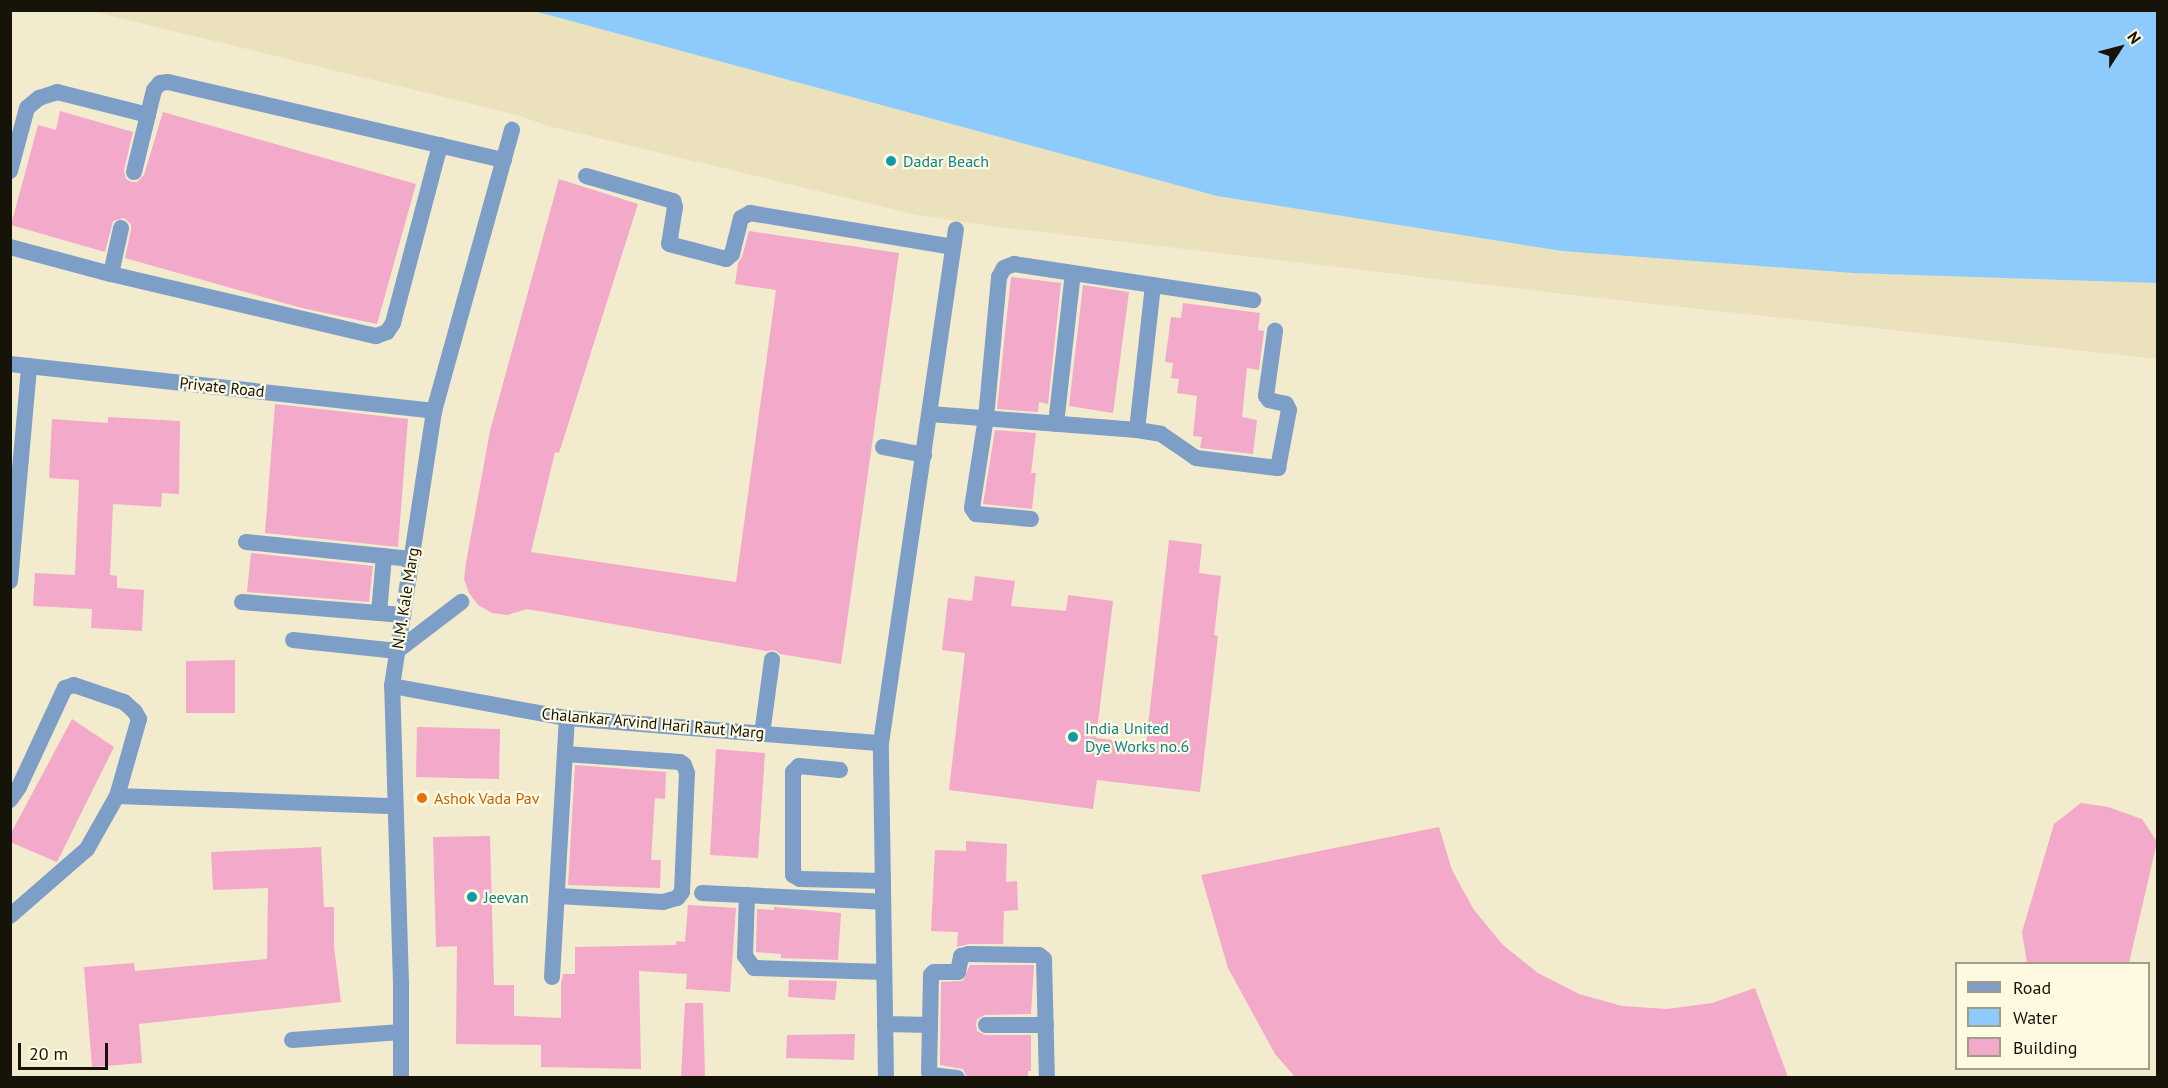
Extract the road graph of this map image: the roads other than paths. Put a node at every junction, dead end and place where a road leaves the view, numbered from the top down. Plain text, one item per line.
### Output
1 (148, 115) junction
2 (512, 130) dead end
3 (440, 146) junction
4 (504, 160) junction
5 (10, 171) edge
6 (134, 172) dead end
7 (586, 176) dead end
8 (121, 228) dead end
9 (956, 229) dead end
10 (10, 247) edge
11 (953, 247) junction
12 (1073, 273) junction
13 (111, 274) junction
14 (1153, 285) junction
15 (1253, 300) dead end
16 (1275, 330) dead end
17 (10, 364) edge
18 (29, 366) junction
19 (434, 411) junction
20 (930, 414) junction
21 (986, 418) junction
22 (1056, 423) junction
23 (1137, 430) junction
24 (883, 447) dead end
25 (924, 455) junction
26 (1031, 519) dead end
27 (246, 542) dead end
28 (384, 556) junction
29 (411, 559) junction
30 (10, 581) edge
31 (242, 602) dead end
32 (461, 602) dead end
33 (380, 613) junction
34 (403, 615) junction
35 (293, 640) dead end
36 (397, 651) junction
37 (772, 660) dead end
38 (392, 686) junction
39 (567, 718) junction
40 (762, 734) junction
41 (881, 743) junction
42 (565, 754) junction
43 (840, 770) dead end
44 (117, 796) junction
45 (10, 800) edge
46 (395, 806) junction
47 (883, 882) junction
48 (702, 893) dead end
49 (747, 895) junction
50 (558, 896) junction
51 (883, 902) junction
52 (10, 916) edge
53 (884, 972) junction
54 (552, 977) dead end
55 (885, 1024) junction
56 (930, 1025) junction
57 (986, 1025) dead end
58 (1046, 1025) junction
59 (401, 1032) junction
60 (292, 1040) dead end
61 (401, 1077) edge
62 (886, 1077) edge
63 (957, 1077) edge
64 (1047, 1077) edge

1 - 3 street
1 - 5 street
1 - 6 street
2 - 4 street, N.M. Kale Marg
3 - 4 street
3 - 13 street
4 - 19 street, N.M. Kale Marg
7 - 11 street
8 - 13 street
9 - 11 street
10 - 13 street
11 - 20 street
12 - 14 street
12 - 21 street
12 - 22 street
14 - 15 street
14 - 23 street
16 - 23 street
17 - 18 street, Private Road
18 - 19 street, Private Road
18 - 30 street
19 - 29 street, N.M. Kale Marg
20 - 21 street
20 - 25 street
21 - 22 street
21 - 26 street
22 - 23 street
24 - 25 street
25 - 41 street
27 - 28 street
28 - 29 street
28 - 33 street
29 - 34 street, N.M. Kale Marg
31 - 33 street
32 - 36 street
33 - 34 street
34 - 36 street, N.M. Kale Marg
35 - 36 street
36 - 38 street, N.M. Kale Marg
37 - 40 street
38 - 39 street, Chalankar Arvind Hari Raut Marg
38 - 46 street, N.M. Kale Marg
39 - 40 street, Chalankar Arvind Hari Raut Marg
39 - 42 street
40 - 41 street, Chalankar Arvind Hari Raut Marg
41 - 47 street
42 - 50 street
42 - 50 street
43 - 47 street
44 - 45 street
44 - 46 street
44 - 52 street
46 - 59 street, N.M. Kale Marg
47 - 51 street
48 - 49 street
49 - 51 street
49 - 53 street
50 - 54 street
51 - 53 street
53 - 55 street
55 - 56 street
55 - 62 street
56 - 58 street
56 - 63 street
57 - 58 street
58 - 64 street
59 - 60 street
59 - 61 street, N.M. Kale Marg

